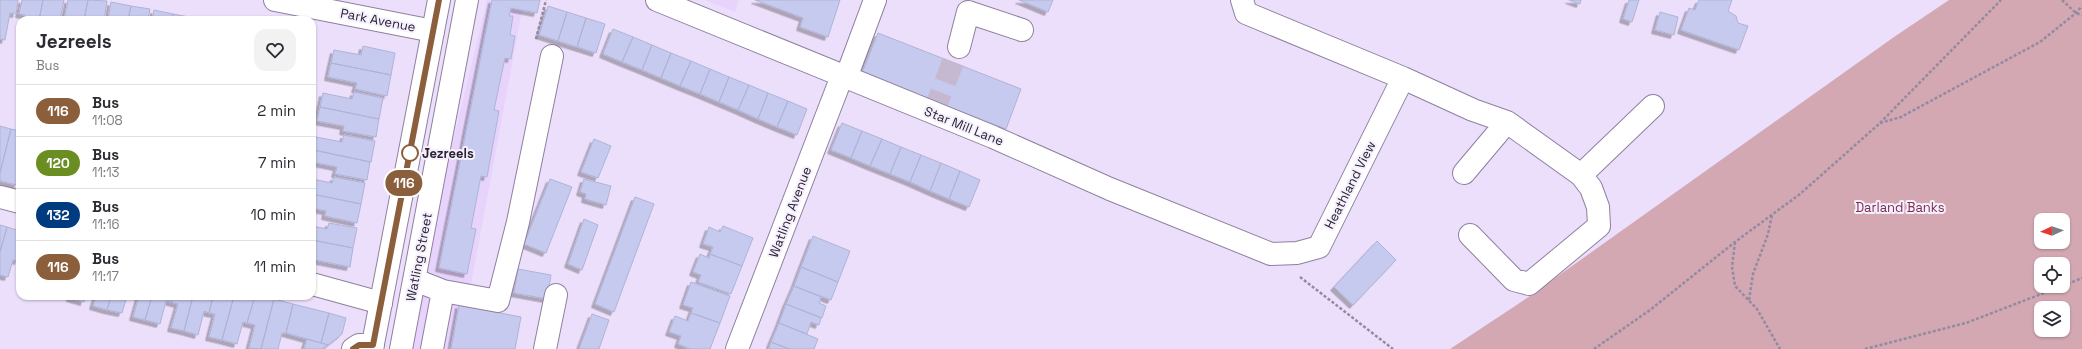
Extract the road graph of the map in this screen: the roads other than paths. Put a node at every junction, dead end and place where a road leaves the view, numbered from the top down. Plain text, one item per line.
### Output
1 (275, 0) edge
2 (439, 0) edge
3 (467, 0) edge
4 (657, 0) edge
5 (875, 0) edge
6 (1242, 0) edge
7 (1022, 30) dead end
8 (433, 31) junction
9 (959, 47) tunnel mouth
10 (552, 56) road end
11 (844, 77) junction
12 (1403, 78) junction
13 (1653, 106) dead end
14 (1507, 122) junction
15 (1464, 173) dead end
16 (1581, 176) junction
17 (0, 197) edge
18 (16, 201) edge
19 (1470, 235) dead end
20 (1271, 254) joint
21 (415, 280) junction
22 (316, 285) edge
23 (443, 291) junction
24 (556, 296) dead end
25 (381, 303) junction
26 (366, 348) edge
27 (402, 349) edge
28 (432, 349) edge
29 (546, 349) edge
30 (737, 349) edge

1 - 8 street, Park Avenue
2 - 8 street
3 - 21 street, Watling Street
4 - 11 street, Star Mill Lane
5 - 11 street, Watling Avenue
6 - 12 street
7 - 9 street
8 - 25 street
10 - 23 street
11 - 20 street, Star Mill Lane
11 - 30 street, Watling Avenue
12 - 14 street
12 - 20 street, Heathland View
13 - 16 street
14 - 15 street
14 - 16 street
16 - 19 street
17 - 18 street
21 - 23 street
21 - 27 street, Watling Street
22 - 25 street
23 - 28 street
24 - 29 street
25 - 26 street

